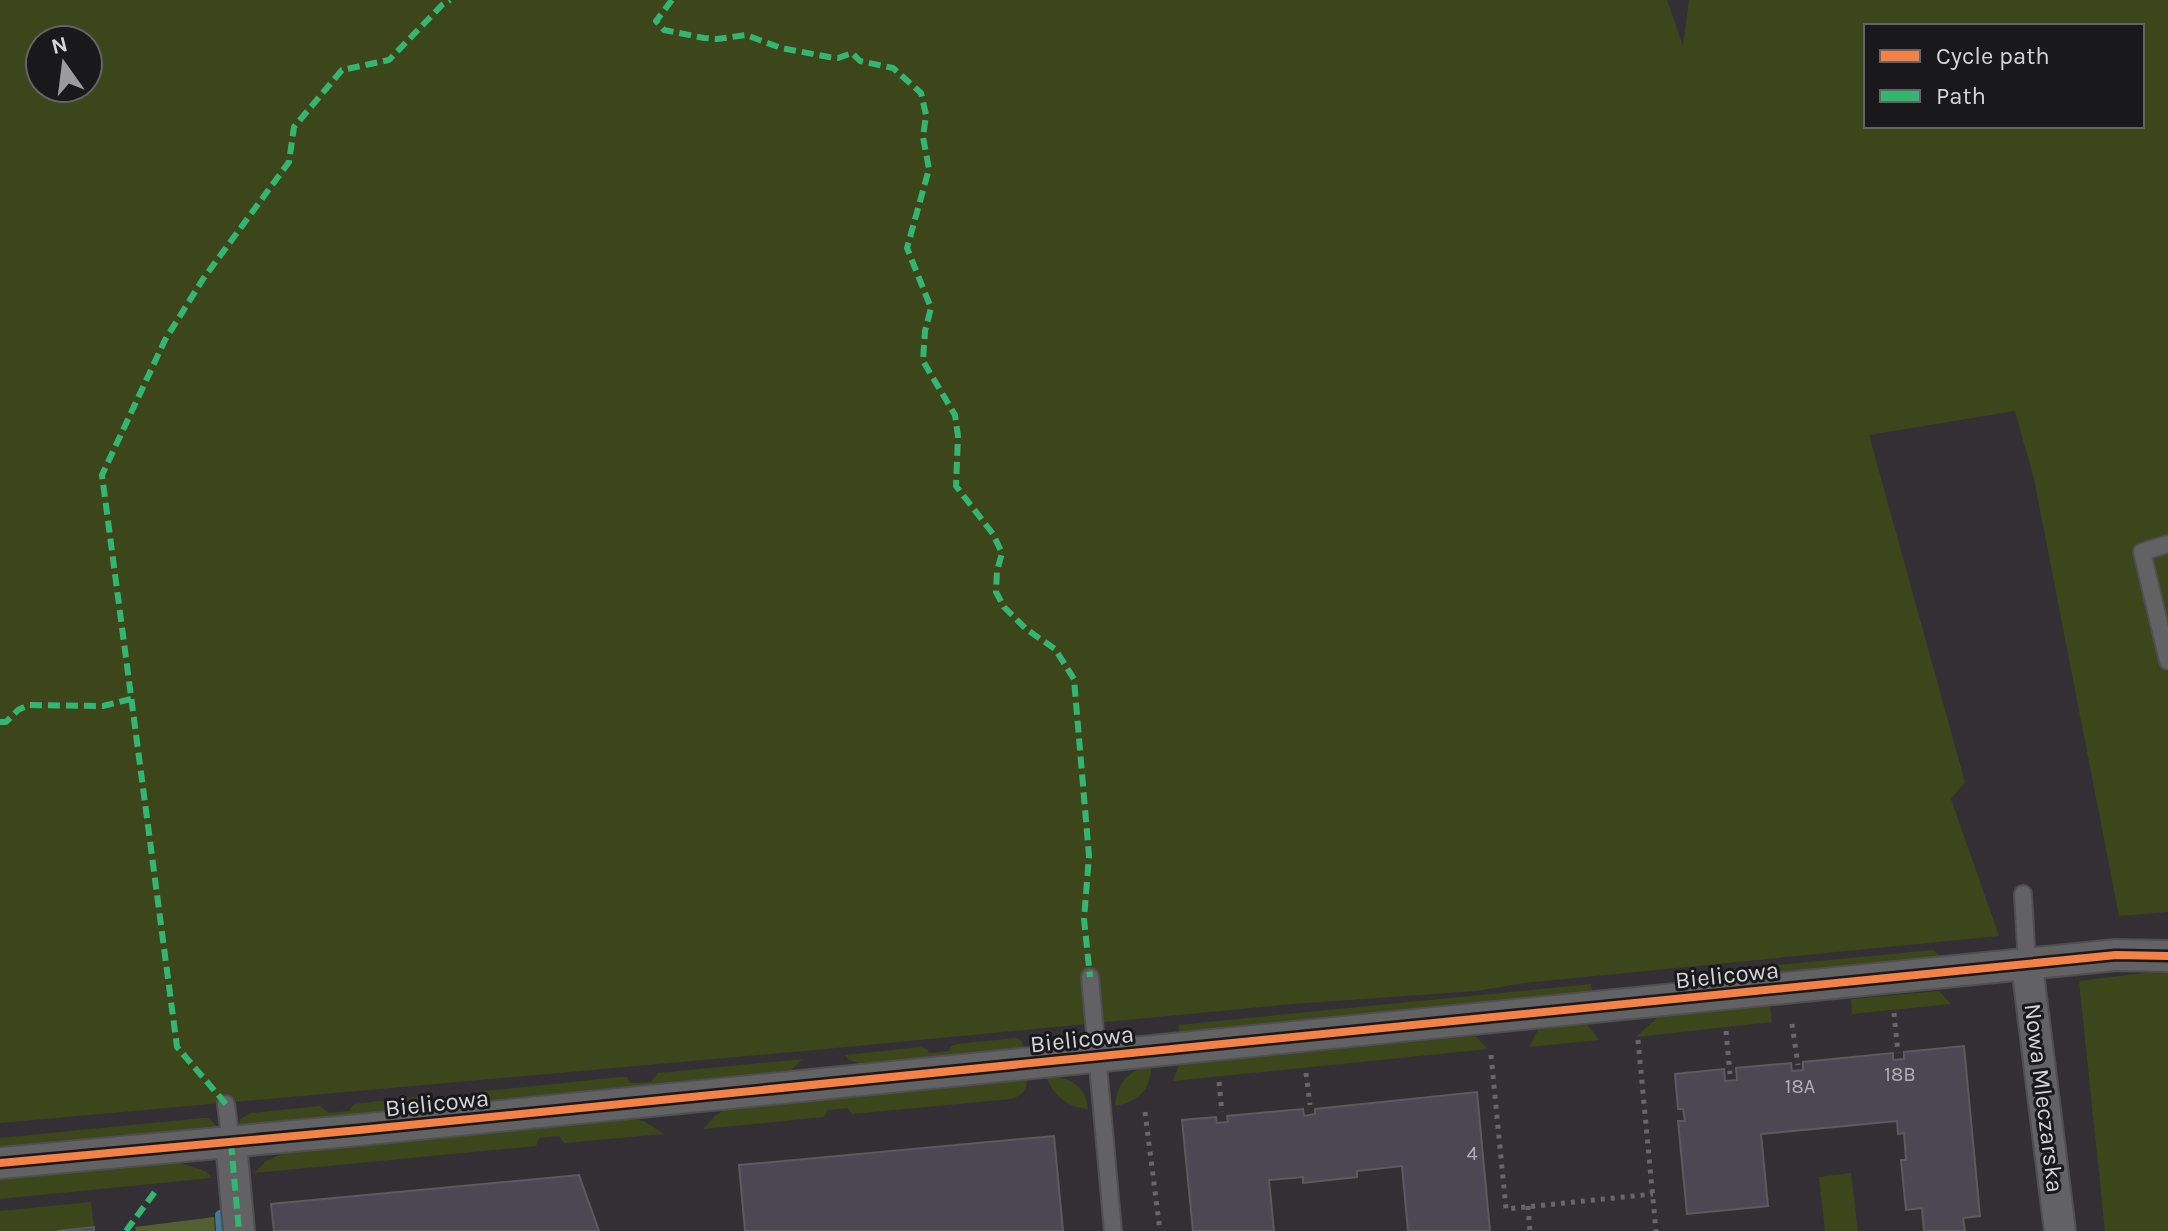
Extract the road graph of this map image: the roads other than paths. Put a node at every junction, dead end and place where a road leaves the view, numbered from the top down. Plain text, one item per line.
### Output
1 (2168, 544) edge
2 (2168, 661) edge
3 (2023, 894) dead end
4 (2168, 956) edge
5 (2027, 965) junction
6 (1090, 977) dead end
7 (1098, 1058) junction
8 (226, 1104) dead end
9 (231, 1143) junction
10 (0, 1163) edge
11 (239, 1231) edge
12 (1113, 1231) edge
13 (2060, 1231) edge

1 - 2 lane
3 - 5 lane
4 - 5 street, Bielicowa
5 - 7 street, Bielicowa
5 - 13 street, Nowa Mleczarska
6 - 7 lane
7 - 9 street, Bielicowa
7 - 12 lane
8 - 9 lane
9 - 10 street, Bielicowa
9 - 11 street

